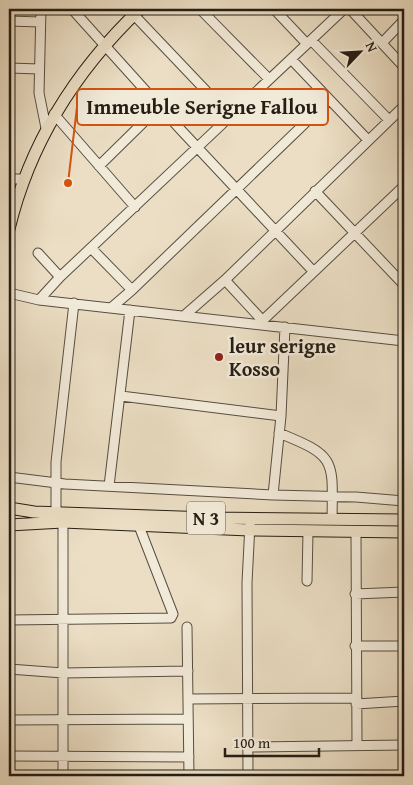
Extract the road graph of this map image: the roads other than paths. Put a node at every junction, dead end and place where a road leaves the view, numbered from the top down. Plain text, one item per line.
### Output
1 (41, 9) edge
2 (72, 9) edge
3 (200, 9) edge
4 (274, 9) edge
5 (344, 9) edge
6 (350, 9) edge
7 (137, 12) edge
8 (404, 20) edge
9 (9, 21) edge
10 (40, 22) junction
11 (309, 42) junction
12 (382, 43) junction
13 (104, 45) junction
14 (291, 59) junction
15 (404, 67) edge
16 (9, 68) edge
17 (39, 68) junction
18 (269, 79) junction
19 (330, 100) junction
20 (160, 106) junction
21 (404, 106) edge
22 (54, 114) junction
23 (230, 116) junction
24 (389, 120) junction
25 (46, 128) junction
26 (368, 140) junction
27 (197, 148) junction
28 (99, 166) junction
29 (9, 179) edge
30 (23, 179) junction
31 (404, 186) edge
32 (237, 190) junction
33 (316, 192) junction
34 (135, 207) junction
35 (9, 228) edge
36 (275, 231) junction
37 (354, 232) junction
38 (91, 248) junction
39 (38, 253) dead end
40 (313, 271) junction
41 (60, 277) junction
42 (402, 279) edge
43 (224, 280) junction
44 (132, 290) junction
45 (9, 293) edge
46 (39, 300) junction
47 (74, 304) junction
48 (111, 308) junction
49 (130, 310) junction
50 (185, 315) junction
51 (260, 322) junction
52 (285, 327) junction
53 (404, 341) edge
54 (121, 396) junction
55 (281, 416) junction
56 (280, 433) junction
57 (9, 477) edge
58 (55, 484) junction
59 (110, 486) junction
60 (273, 495) junction
61 (332, 497) junction
62 (404, 501) edge
63 (9, 508) edge
64 (56, 513) junction
65 (250, 518) junction
66 (332, 519) junction
67 (404, 520) edge
68 (63, 522) junction
69 (9, 525) edge
70 (139, 526) junction
71 (250, 530) junction
72 (308, 532) junction
73 (356, 532) junction
74 (404, 532) edge
75 (307, 581) dead end
76 (404, 592) edge
77 (355, 594) junction
78 (9, 620) edge
79 (64, 620) junction
80 (187, 627) dead end
81 (355, 646) junction
82 (404, 646) edge
83 (9, 670) edge
84 (188, 671) junction
85 (63, 673) junction
86 (188, 699) junction
87 (248, 699) junction
88 (356, 701) junction
89 (404, 701) edge
90 (188, 719) junction
91 (9, 720) edge
92 (63, 721) junction
93 (357, 745) junction
94 (404, 745) edge
95 (248, 747) junction
96 (9, 756) edge
97 (63, 757) junction
98 (188, 757) junction
99 (64, 776) edge
100 (189, 776) edge
101 (248, 776) edge

1 - 10 street
2 - 13 street
3 - 18 street
4 - 11 street
5 - 11 street
6 - 12 street
7 - 13 main road
7 - 23 street
8 - 12 street
9 - 10 street
10 - 17 street
11 - 14 street
11 - 24 street
12 - 15 street
13 - 20 street
13 - 22 main road
14 - 18 street
14 - 19 street
16 - 17 street
17 - 25 street
18 - 23 street
19 - 26 street
19 - 32 street
20 - 27 street
20 - 28 street
21 - 24 street
22 - 25 main road
22 - 28 street
23 - 27 street
24 - 26 street
25 - 30 main road
26 - 33 street
27 - 32 street
27 - 34 street
28 - 34 street
29 - 30 street
30 - 35 main road
31 - 37 street
32 - 36 street
32 - 44 street
33 - 36 street
33 - 37 street
34 - 38 street
36 - 40 street
36 - 43 street
37 - 40 street
37 - 42 street
38 - 41 street
38 - 44 street
39 - 41 street
40 - 51 street
41 - 46 street
43 - 50 street
43 - 51 street
44 - 48 street
45 - 46 street
46 - 47 street
47 - 48 street
47 - 58 street
48 - 49 street
49 - 50 street
49 - 54 street
50 - 51 street
51 - 52 street
52 - 53 street
52 - 55 street
54 - 55 street
54 - 59 street
55 - 56 street
56 - 60 street
56 - 61 street
57 - 58 street
58 - 59 street
58 - 64 street
59 - 60 street
60 - 61 street
61 - 62 street
61 - 66 street
63 - 64 main road, N 3
64 - 65 main road, N 3
65 - 66 main road, N 3
65 - 71 street
66 - 67 main road, N 3
68 - 69 main road, N 3
68 - 70 main road, N 3
68 - 79 street
70 - 71 main road, N 3
70 - 79 street
71 - 72 main road, N 3
71 - 87 street
72 - 73 main road, N 3
72 - 75 street
73 - 74 main road, N 3
73 - 77 street
76 - 77 street
77 - 81 street
78 - 79 street
79 - 85 street
80 - 84 street
81 - 82 street
81 - 88 street
83 - 85 street
84 - 85 street
84 - 86 street
85 - 92 street
86 - 87 street
86 - 90 street
87 - 88 street
87 - 95 street
88 - 89 street
88 - 93 street
90 - 92 street
90 - 98 street
91 - 92 street
92 - 97 street
93 - 94 street
93 - 95 street
95 - 101 street
96 - 97 street
97 - 98 street
97 - 99 street
98 - 100 street

